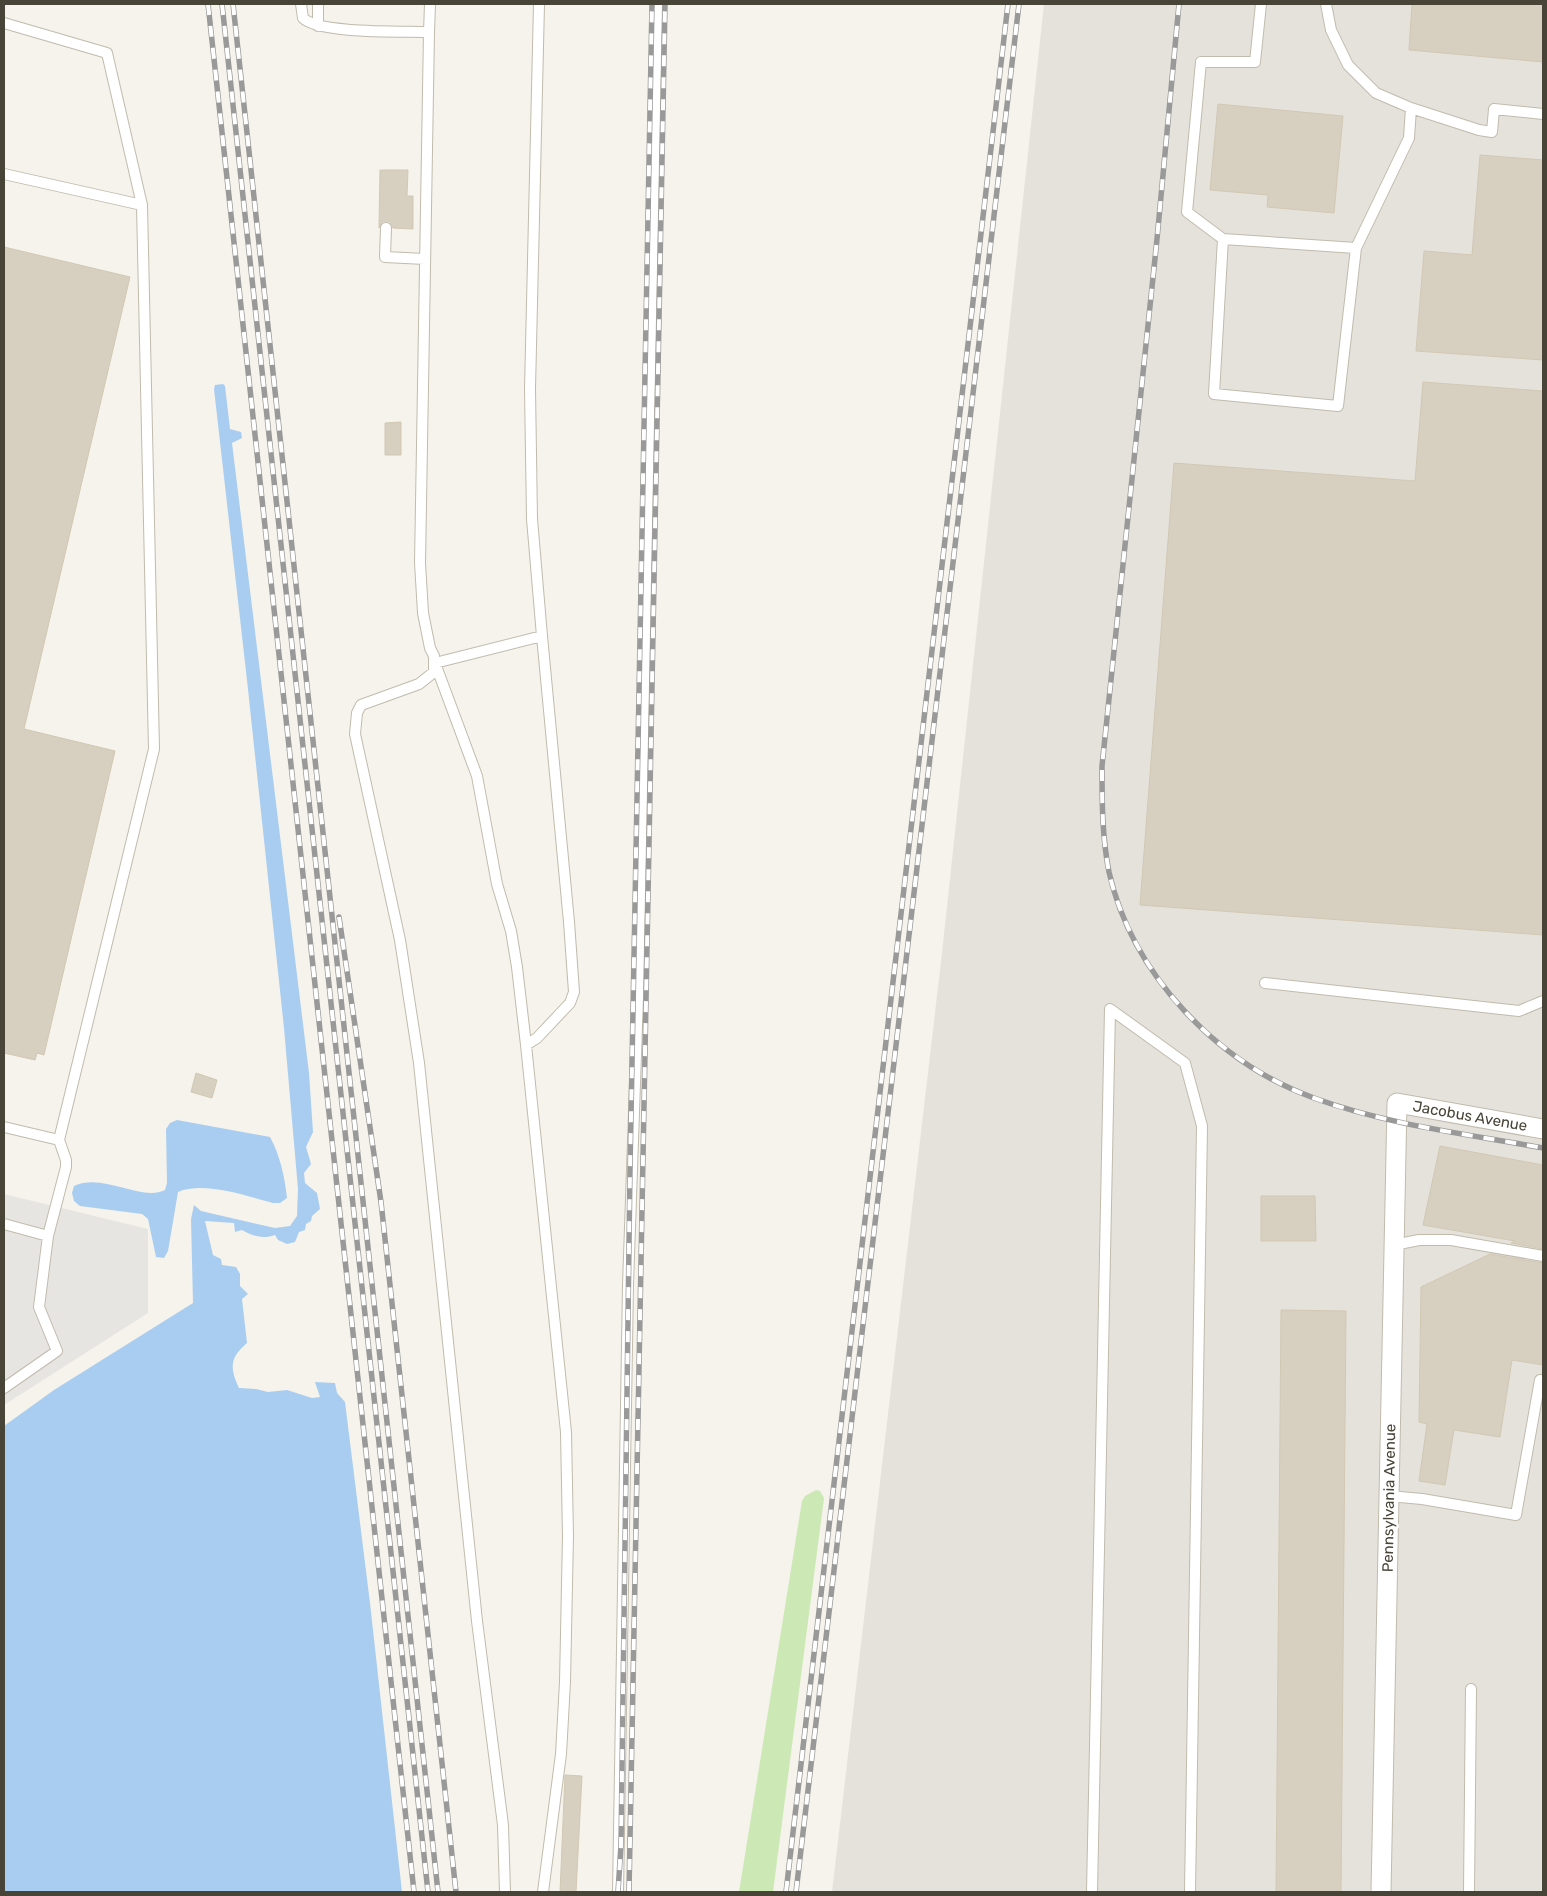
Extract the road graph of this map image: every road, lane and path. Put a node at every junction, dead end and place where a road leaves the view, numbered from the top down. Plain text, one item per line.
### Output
1 (301, 4) edge
2 (318, 4) edge
3 (430, 4) edge
4 (539, 4) edge
5 (657, 4) edge
6 (1260, 4) edge
7 (1326, 4) edge
8 (4, 23) edge
9 (318, 26) junction
10 (429, 32) junction
11 (1411, 108) junction
12 (1543, 114) edge
13 (4, 174) edge
14 (142, 205) junction
15 (386, 228) dead end
16 (1223, 239) junction
17 (1356, 248) junction
18 (425, 259) junction
19 (542, 636) junction
20 (435, 663) junction
21 (1265, 983) dead end
22 (1543, 1001) edge
23 (526, 1045) junction
24 (1397, 1103) joint
25 (4, 1127) edge
26 (1543, 1129) edge
27 (59, 1140) junction
28 (4, 1224) edge
29 (48, 1236) junction
30 (1394, 1245) junction
31 (1543, 1256) edge
32 (1543, 1381) edge
33 (4, 1388) edge
34 (1389, 1496) junction
35 (1471, 1689) dead end
36 (505, 1892) edge
37 (543, 1892) edge
38 (618, 1892) edge
39 (1092, 1892) edge
40 (1190, 1892) edge
41 (1381, 1892) edge
42 (1469, 1892) edge

1 - 9 lane
2 - 9 lane
3 - 10 lane
4 - 19 lane
5 - 38 lane
6 - 16 lane
7 - 11 lane
8 - 14 lane
9 - 10 lane
10 - 18 lane
11 - 12 lane
11 - 17 lane
13 - 14 lane
14 - 27 lane
15 - 18 lane
16 - 17 lane
16 - 17 lane
18 - 20 lane
19 - 20 lane
19 - 23 lane
20 - 23 lane
20 - 36 lane
21 - 22 lane
23 - 37 lane
24 - 26 street, Jacobus Avenue
24 - 30 street, Pennsylvania Avenue
25 - 27 lane
27 - 29 lane
28 - 29 lane
29 - 33 lane
30 - 31 lane
30 - 34 street, Pennsylvania Avenue
32 - 34 lane
34 - 41 street, Pennsylvania Avenue
35 - 42 lane
39 - 40 lane

